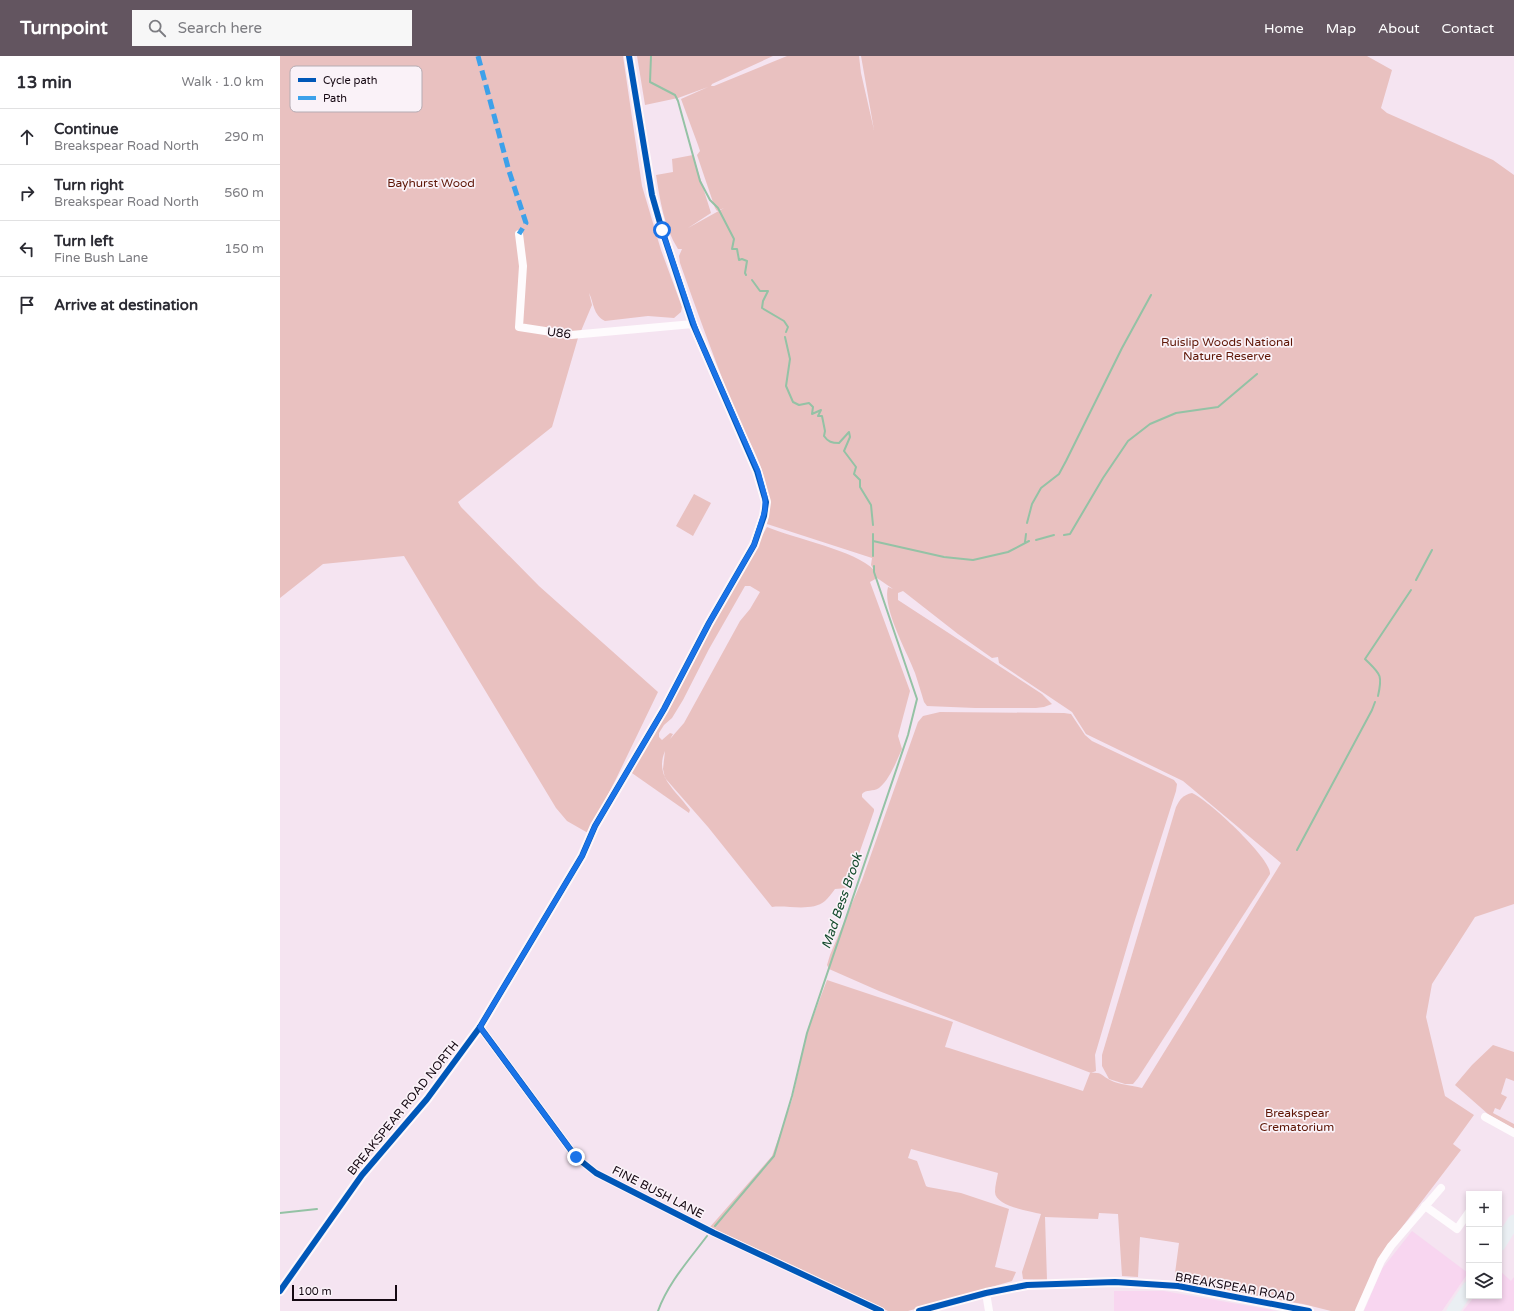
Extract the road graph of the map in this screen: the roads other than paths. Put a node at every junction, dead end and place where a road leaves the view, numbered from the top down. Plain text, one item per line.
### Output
1 (629, 56) edge
2 (519, 234) dead end
3 (693, 324) junction
4 (480, 1027) junction
5 (1485, 1117) dead end
6 (1514, 1133) edge
7 (1441, 1188) dead end
8 (1425, 1206) junction
9 (1466, 1216) edge
10 (1513, 1224) edge
11 (1502, 1240) edge
12 (280, 1292) edge
13 (1466, 1292) edge
14 (986, 1293) junction
15 (881, 1311) edge
16 (919, 1311) edge
17 (989, 1311) edge
18 (1309, 1311) edge
19 (1358, 1311) edge
20 (1453, 1311) edge

1 - 3 street, BREAKSPEAR ROAD NORTH
2 - 3 street, U86
3 - 4 street, BREAKSPEAR ROAD NORTH
4 - 12 street, BREAKSPEAR ROAD NORTH
4 - 15 street, FINE BUSH LANE
5 - 6 street
7 - 8 street
8 - 9 street
8 - 19 street
10 - 11 main road
13 - 20 main road
14 - 16 street, BREAKSPEAR ROAD
14 - 17 street
14 - 18 street, BREAKSPEAR ROAD

